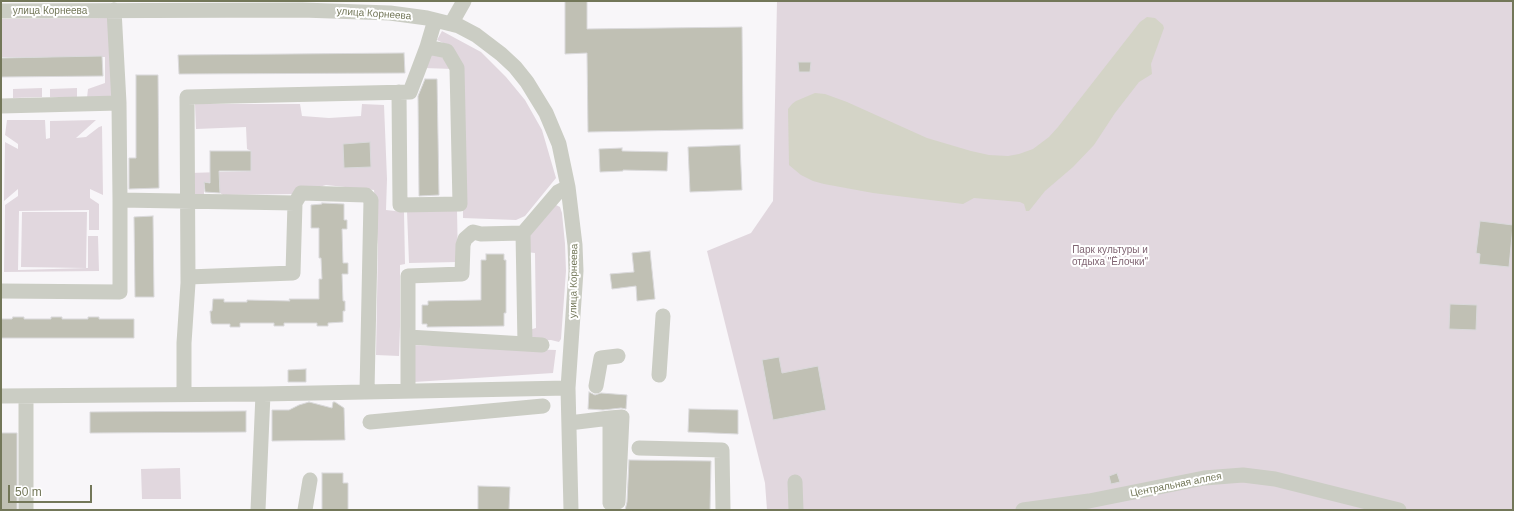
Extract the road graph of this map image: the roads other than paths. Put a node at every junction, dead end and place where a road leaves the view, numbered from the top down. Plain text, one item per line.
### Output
1 (464, 1) edge
2 (114, 10) junction
3 (1, 11) edge
4 (435, 20) junction
5 (451, 24) junction
6 (427, 47) junction
7 (400, 92) junction
8 (118, 103) junction
9 (1, 106) edge
10 (568, 187) junction
11 (120, 200) junction
12 (188, 201) junction
13 (295, 203) junction
14 (523, 233) junction
15 (188, 277) junction
16 (1, 292) edge
17 (663, 316) dead end
18 (408, 337) junction
19 (525, 344) junction
20 (542, 345) dead end
21 (618, 356) dead end
22 (659, 375) dead end
23 (596, 386) dead end
24 (568, 388) junction
25 (408, 390) junction
26 (367, 391) junction
27 (184, 394) junction
28 (263, 394) junction
29 (1, 396) edge
30 (26, 396) junction
31 (543, 406) dead end
32 (610, 418) junction
33 (370, 422) dead end
34 (569, 423) junction
35 (639, 448) dead end
36 (310, 480) dead end
37 (794, 482) dead end
38 (26, 510) edge
39 (258, 510) edge
40 (305, 510) edge
41 (571, 510) edge
42 (723, 510) edge
43 (796, 510) edge
44 (1023, 510) edge
45 (1399, 510) edge

1 - 5 street
2 - 3 street, улица Корнеева
2 - 4 street, улица Корнеева
2 - 8 street
4 - 5 street, улица Корнеева
4 - 6 street
5 - 10 street, улица Корнеева
6 - 7 street
6 - 7 street
7 - 12 street
8 - 9 street
8 - 11 street
10 - 14 street
10 - 24 street, улица Корнеева
11 - 12 street
11 - 16 street
12 - 13 street
12 - 15 street
13 - 15 street
13 - 26 street
14 - 18 street
14 - 19 street
15 - 27 street
17 - 22 street
18 - 19 street
18 - 25 street
19 - 20 street
21 - 23 street
24 - 25 street
24 - 34 street, улица Корнеева
25 - 26 street
26 - 28 street
27 - 28 street
27 - 30 street
28 - 39 street
29 - 30 street
30 - 38 street
31 - 33 street
32 - 32 street
32 - 34 street
34 - 41 street, улица Корнеева
35 - 42 street
36 - 40 street
37 - 43 street
44 - 45 street, Центральная аллея

